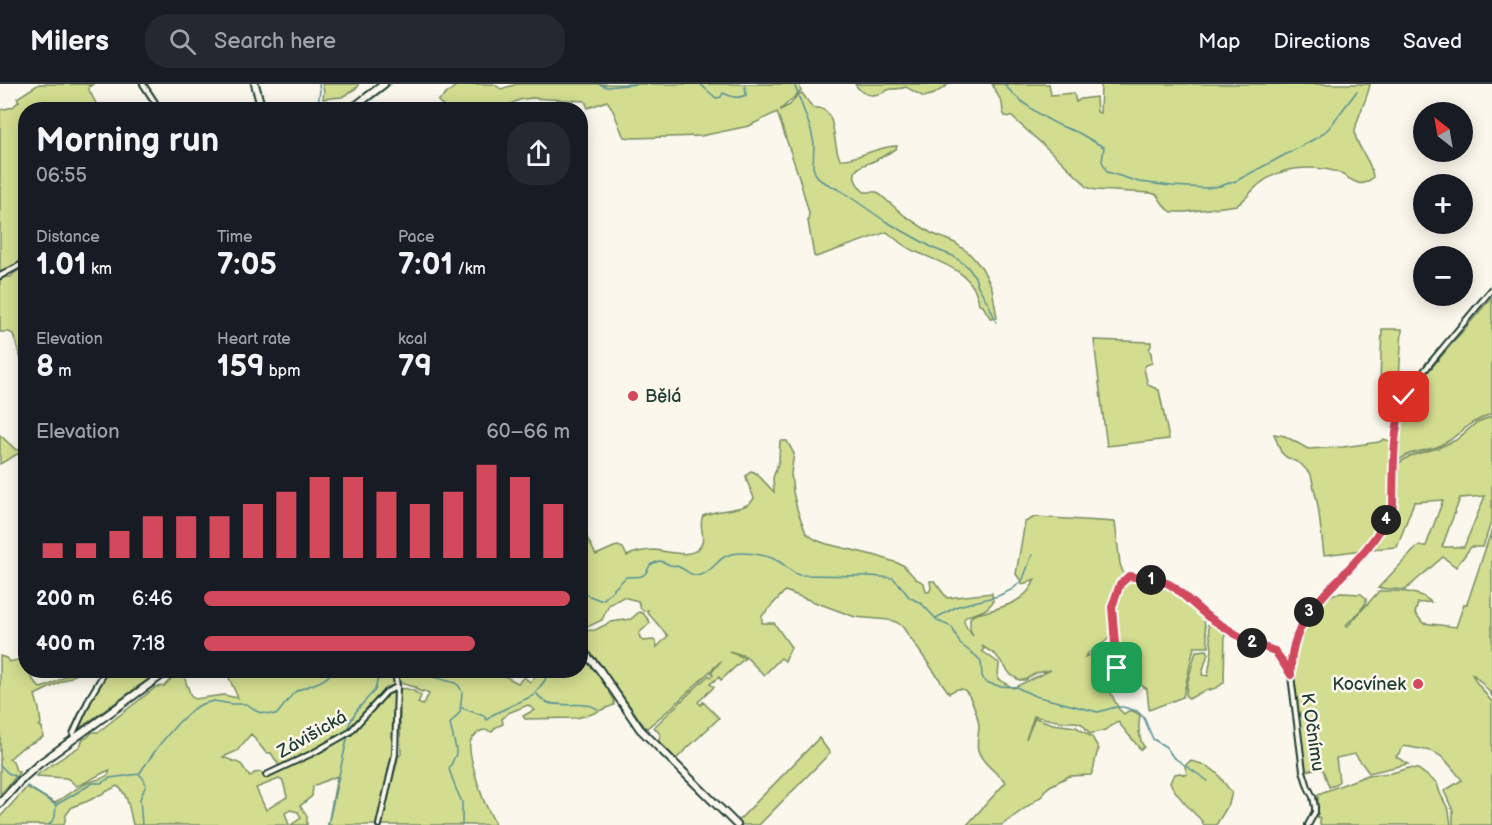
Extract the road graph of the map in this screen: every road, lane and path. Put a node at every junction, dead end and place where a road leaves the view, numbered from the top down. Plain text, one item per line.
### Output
1 (143, 84) edge
2 (255, 84) edge
3 (384, 84) edge
4 (155, 102) edge
5 (260, 102) edge
6 (360, 102) edge
7 (18, 266) edge
8 (0, 276) edge
9 (1492, 289) edge
10 (588, 657) edge
11 (1291, 675) junction
12 (101, 678) edge
13 (158, 678) edge
14 (396, 678) edge
15 (1125, 686) dead end
16 (397, 687) junction
17 (75, 737) junction
18 (266, 775) dead end
19 (0, 803) edge
20 (378, 825) edge
21 (737, 825) edge
22 (1308, 825) edge

1 - 4 street
2 - 5 street
3 - 6 street
7 - 8 street
9 - 11 street, K Očnímu
10 - 21 street
11 - 15 street, K Očnímu
11 - 22 street, K Očnímu
12 - 17 street
13 - 17 street
14 - 16 street
16 - 18 street, Závišická
16 - 20 street
17 - 19 street

